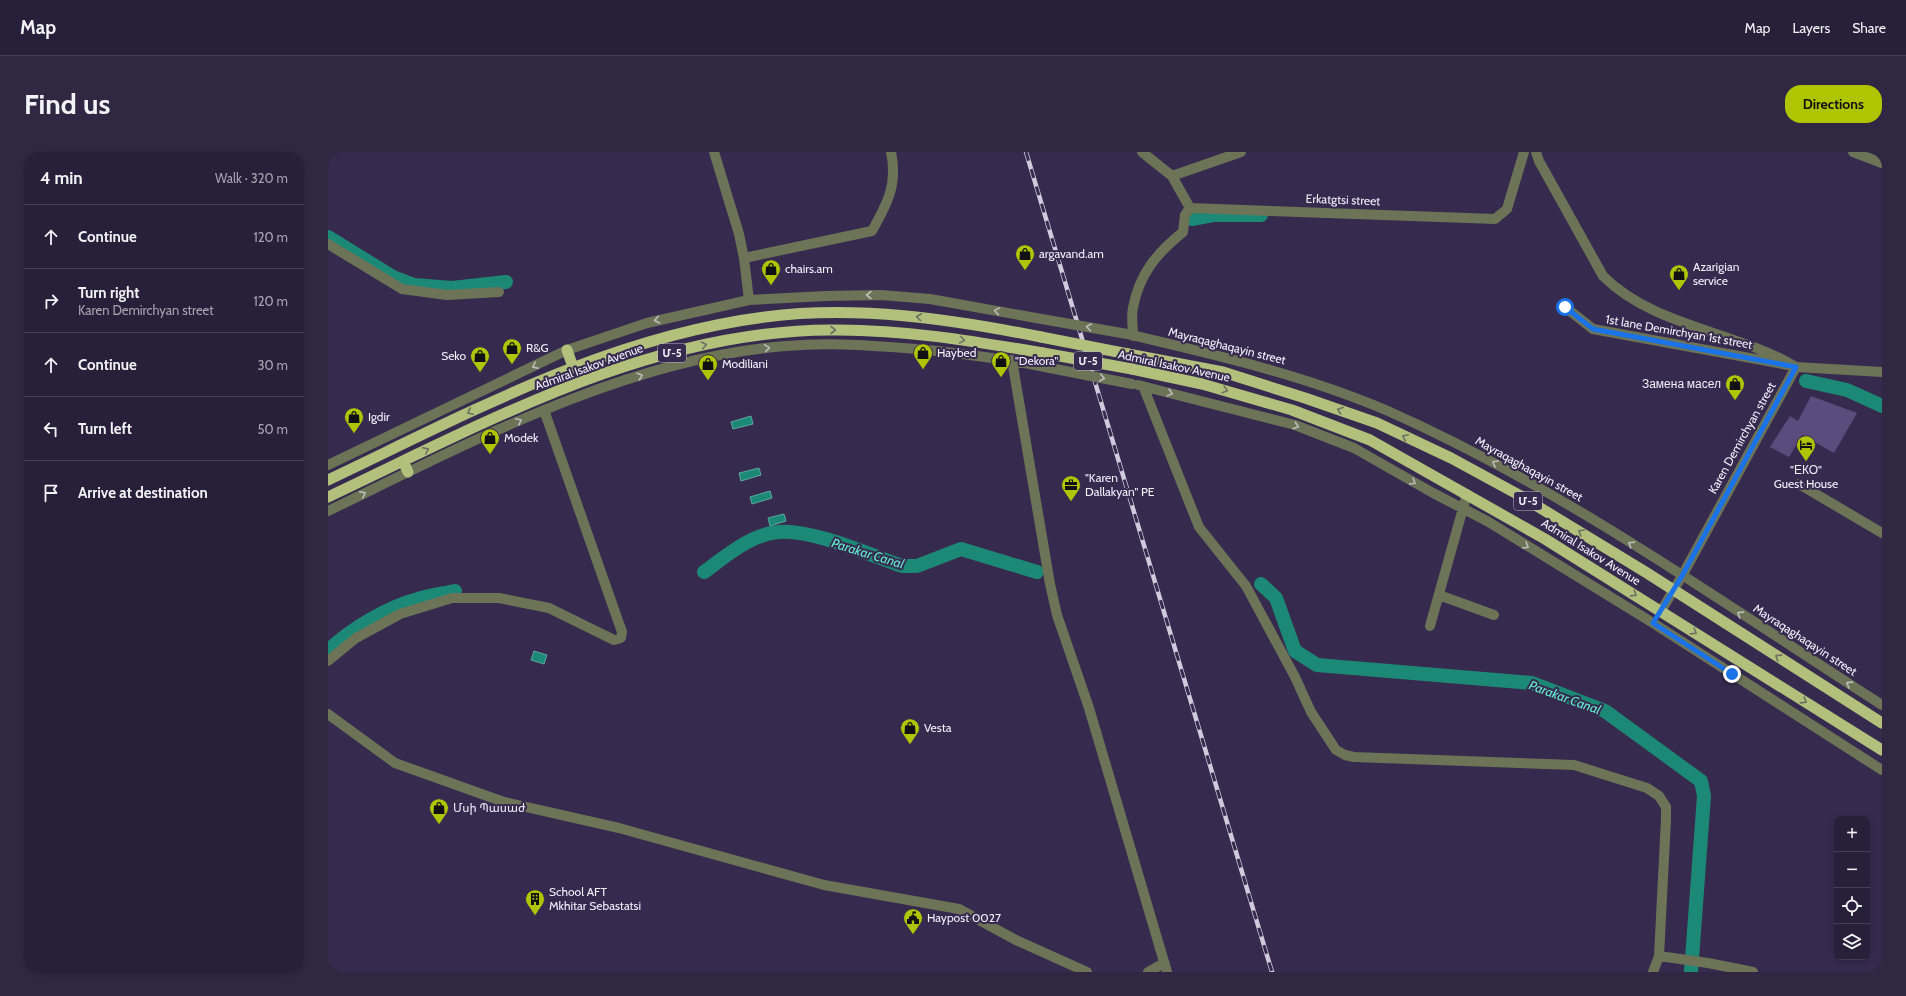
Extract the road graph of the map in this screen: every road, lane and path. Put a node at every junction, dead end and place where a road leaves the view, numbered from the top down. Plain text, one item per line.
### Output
1 (714, 152) edge
2 (891, 152) edge
3 (1142, 152) edge
4 (1241, 152) edge
5 (1524, 152) edge
6 (1536, 152) edge
7 (1853, 152) edge
8 (1882, 164) edge
9 (1172, 176) junction
10 (1190, 208) junction
11 (328, 244) edge
12 (744, 258) junction
13 (499, 292) dead end
14 (750, 300) junction
15 (1565, 307) dead end
16 (1130, 335) junction
17 (567, 350) junction
18 (1012, 360) junction
19 (573, 367) junction
20 (1796, 367) junction
21 (1882, 372) edge
22 (1143, 386) junction
23 (544, 410) junction
24 (403, 461) junction
25 (328, 465) edge
26 (408, 472) junction
27 (328, 480) edge
28 (1799, 484) dead end
29 (1467, 494) junction
30 (328, 498) edge
31 (1463, 509) junction
32 (328, 511) edge
33 (1882, 533) edge
34 (1682, 576) junction
35 (1674, 590) junction
36 (1439, 595) junction
37 (1661, 611) junction
38 (1494, 615) dead end
39 (1653, 623) junction
40 (1430, 626) dead end
41 (328, 661) edge
42 (1882, 706) edge
43 (328, 714) edge
44 (1882, 724) edge
45 (1882, 750) edge
46 (1882, 770) edge
47 (1659, 956) junction
48 (1165, 967) edge
49 (1087, 972) edge
50 (1148, 972) edge
51 (1653, 972) edge
52 (1753, 972) edge

1 - 12 street
2 - 12 street
3 - 9 street
4 - 9 street
5 - 10 street, Erkatgtsi street
6 - 20 street
7 - 8 street
9 - 10 street
10 - 16 street
11 - 13 street
12 - 14 street
16 -> 14 street, Mayraqaghaqayin street, bridge
14 -> 17 street, Mayraqaghaqayin street
15 - 20 street, 1st lane Demirchyan 1st street
34 -> 16 street, Mayraqaghaqayin street
17 - 19 highway
17 -> 25 street, Mayraqaghaqayin street
18 -> 22 street, bridge
23 -> 18 street
18 - 48 street
19 -> 27 highway, Admiral Isakov Avenue / Մ-5
35 -> 19 highway, Admiral Isakov Avenue / Մ-5, bridge
20 - 21 street
20 - 34 street, Karen Demirchyan street
22 -> 31 street
22 - 47 street
26 -> 23 street
23 - 41 street
24 - 26 highway
24 -> 29 highway, Admiral Isakov Avenue / Մ-5, bridge
24 - 30 highway, Admiral Isakov Avenue / Մ-5
32 -> 26 street
28 - 33 street
29 - 31 street
29 -> 37 highway, Admiral Isakov Avenue / Մ-5
31 - 36 street
31 -> 39 street
34 - 35 street, Karen Demirchyan street
42 -> 34 street, Mayraqaghaqayin street
35 - 37 street, Karen Demirchyan street
44 -> 35 highway, Admiral Isakov Avenue / Մ-5
36 - 38 street
36 - 40 street
37 - 39 street, Karen Demirchyan street
37 -> 45 highway, Admiral Isakov Avenue / Մ-5
39 - 46 street
43 - 49 street
47 - 51 street
47 - 52 street
48 - 50 street

